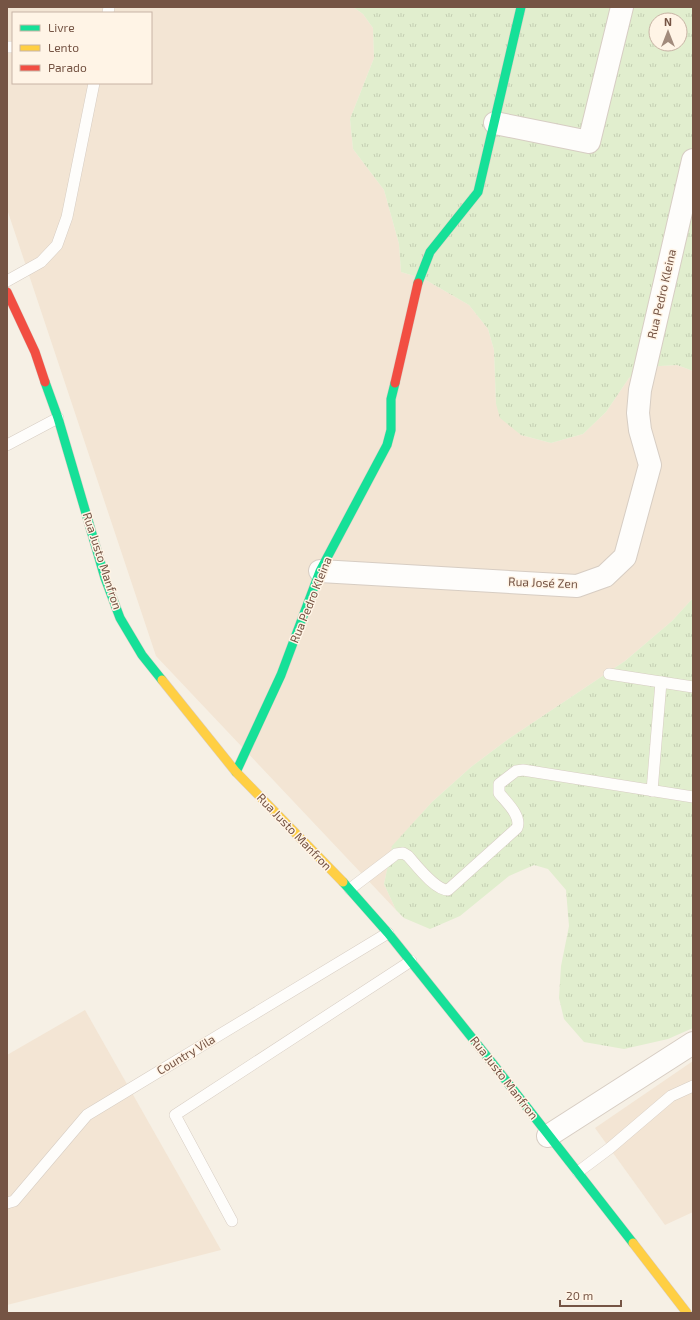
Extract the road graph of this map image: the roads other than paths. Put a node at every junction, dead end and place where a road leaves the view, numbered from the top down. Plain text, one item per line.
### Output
1 (520, 7) edge
2 (622, 7) edge
3 (94, 84) edge
4 (495, 123) junction
5 (693, 160) edge
6 (7, 282) edge
7 (7, 292) edge
8 (58, 418) junction
9 (640, 430) joint
10 (7, 444) edge
11 (320, 570) junction
12 (609, 674) dead end
13 (661, 682) junction
14 (693, 688) edge
15 (236, 772) junction
16 (652, 791) junction
17 (693, 798) edge
18 (350, 889) junction
19 (388, 933) junction
20 (411, 961) junction
21 (693, 1043) edge
22 (693, 1086) edge
23 (548, 1136) junction
24 (578, 1172) junction
25 (7, 1203) edge
26 (232, 1221) dead end
27 (687, 1313) edge

1 - 4 main road, Rua Pedro Kleina
2 - 4 street
3 - 6 lane
4 - 11 main road, Rua Pedro Kleina
5 - 9 street, Rua Pedro Kleina
7 - 8 main road, Rua Justo Manfron
8 - 10 lane
8 - 15 main road, Rua Justo Manfron
9 - 11 street, Rua José Zen
11 - 15 main road, Rua Pedro Kleina
12 - 13 lane
13 - 14 lane
13 - 16 lane
15 - 18 main road, Rua Justo Manfron
16 - 17 lane
16 - 18 lane
18 - 19 main road, Rua Justo Manfron
19 - 20 main road, Rua Justo Manfron
19 - 25 lane, Country Vila
20 - 23 main road, Rua Justo Manfron
20 - 26 lane
21 - 23 street
22 - 24 lane
23 - 24 main road, Rua Justo Manfron
24 - 27 main road, Rua Justo Manfron

